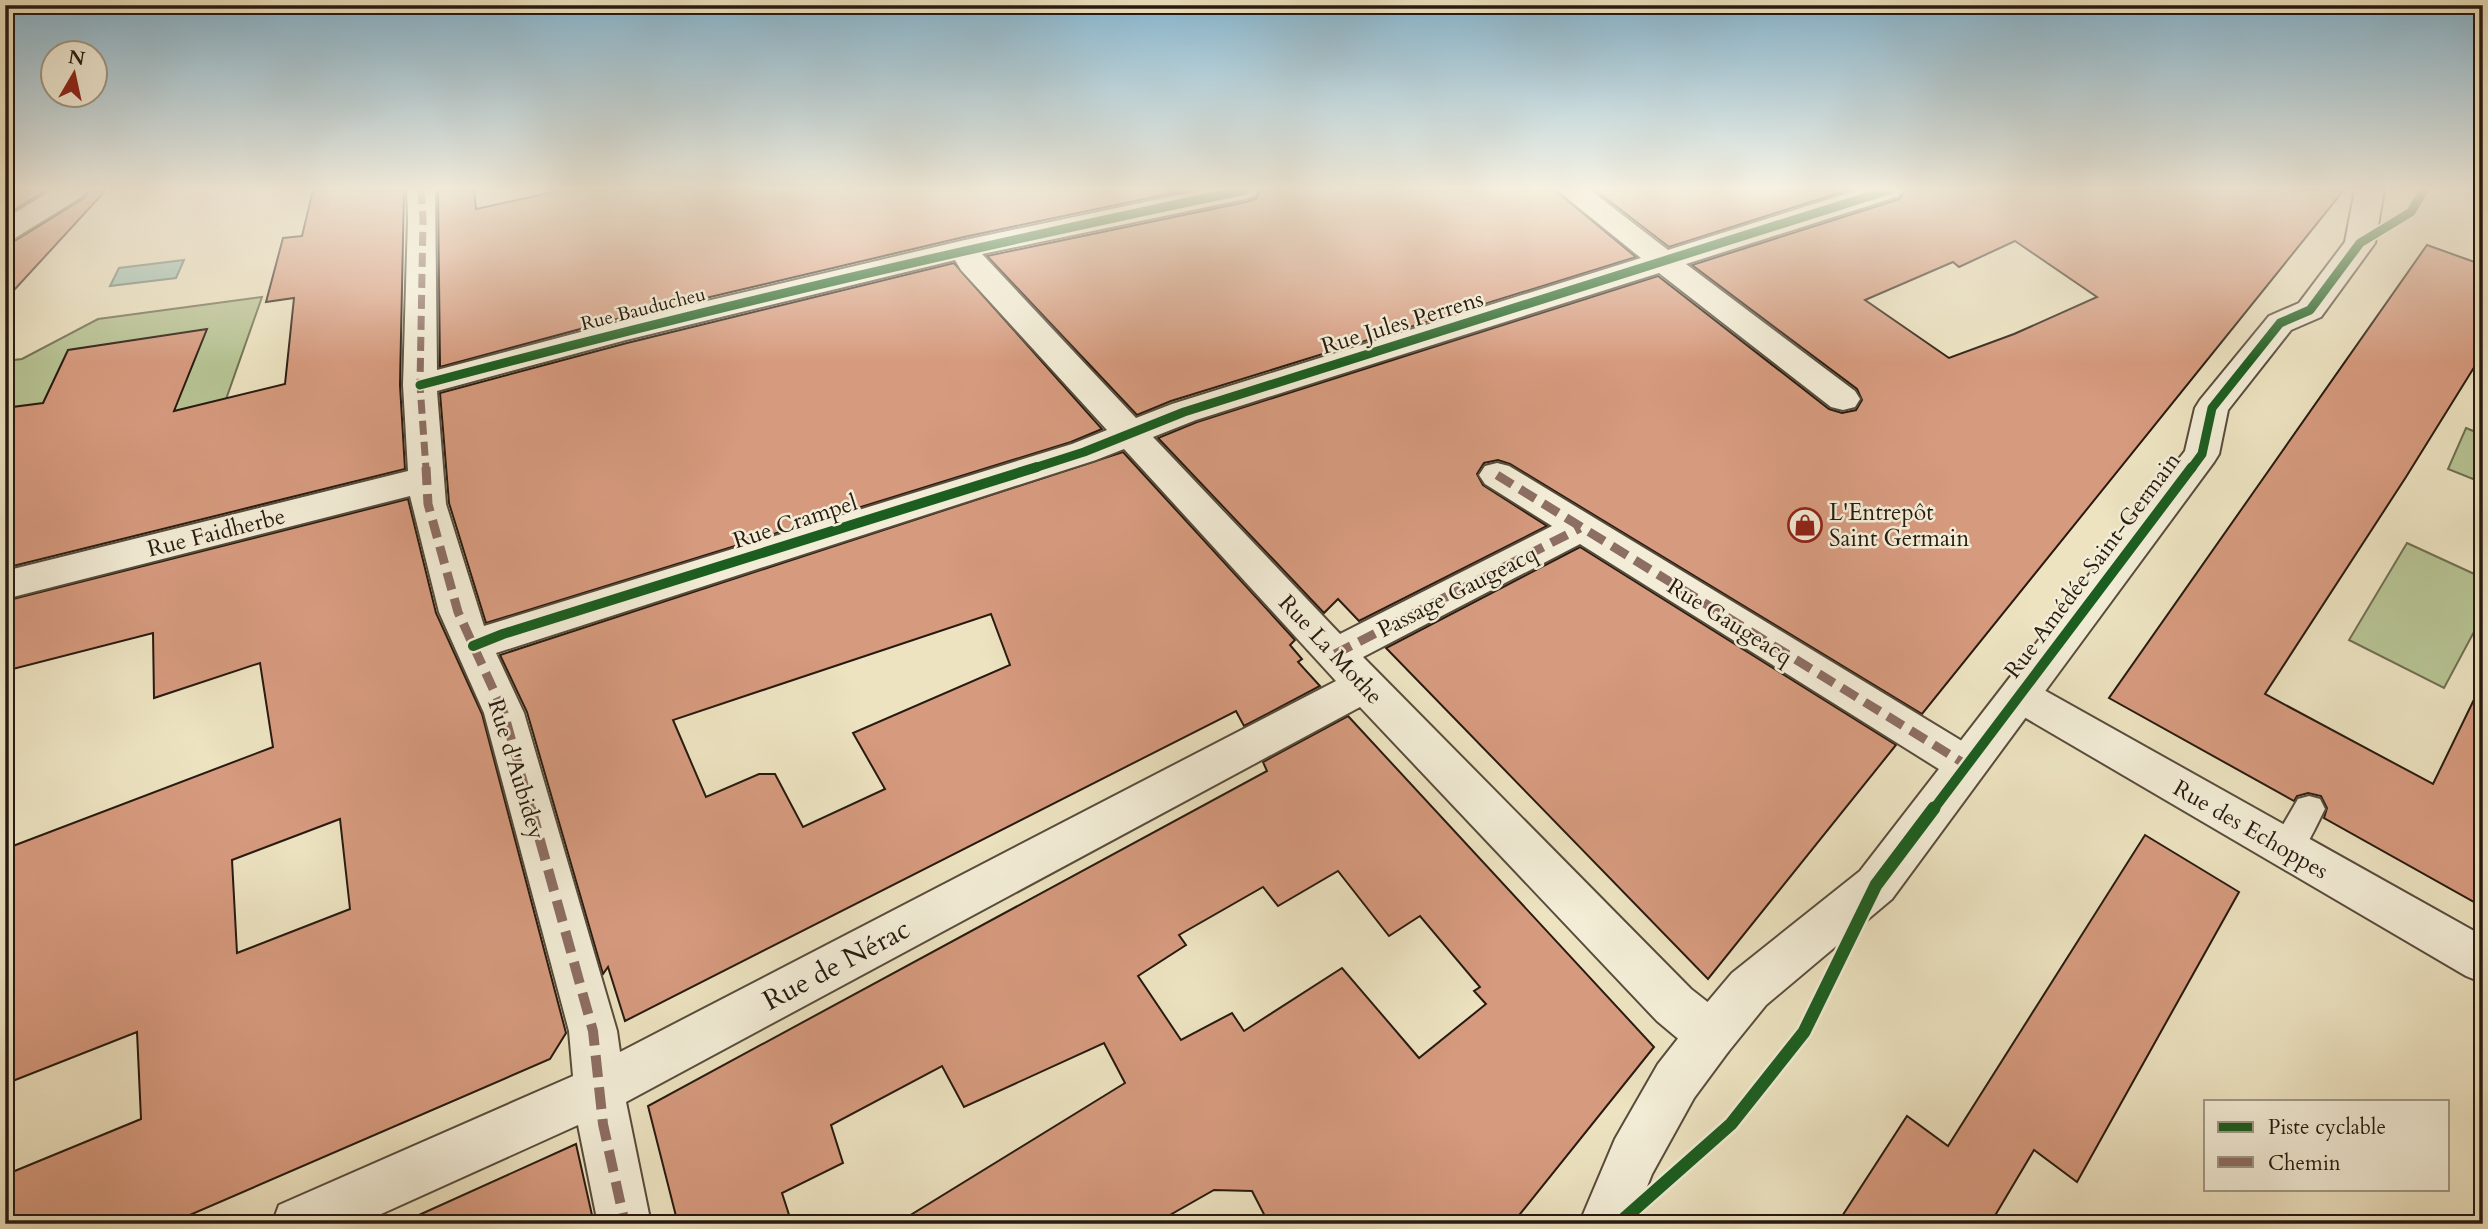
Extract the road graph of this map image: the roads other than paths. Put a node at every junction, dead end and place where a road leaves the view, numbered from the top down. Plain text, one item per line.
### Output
1 (422, 247) edge
2 (973, 247) edge
3 (1644, 247) edge
4 (1710, 247) edge
5 (2357, 247) edge
6 (965, 249) junction
7 (1663, 262) junction
8 (420, 385) junction
9 (1843, 398) dead end
10 (1130, 435) junction
11 (1497, 475) dead end
12 (428, 479) junction
13 (1580, 528) junction
14 (5, 585) edge
15 (473, 646) junction
16 (1335, 654) junction
17 (1365, 685) junction
18 (2021, 696) junction
19 (1965, 764) junction
20 (2308, 809) dead end
21 (2285, 849) junction
22 (2483, 961) edge
23 (1710, 1035) junction
24 (598, 1090) junction
25 (299, 1224) edge
26 (625, 1224) edge
27 (1605, 1224) edge

1 - 8 street, Rue d'Aubidey
2 - 6 street, Rue Bauducheu
3 - 7 street
4 - 7 street, Rue Jules Perrens
5 - 18 street, Rue Amédée Saint-Germain
6 - 8 street, Rue Bauducheu
6 - 10 street, Rue La Mothe
7 - 9 street
7 - 10 street, Rue Jules Perrens
8 - 12 street, Rue d'Aubidey
10 - 15 street, Rue Crampel
10 - 16 street, Rue La Mothe
11 - 13 street, Rue Gaugeacq
12 - 14 street, Rue Faidherbe
12 - 15 street, Rue d'Aubidey
13 - 16 street, Passage Gaugeacq
13 - 19 street, Rue Gaugeacq
15 - 24 street, Rue d'Aubidey
16 - 17 street, Rue La Mothe
17 - 23 street, Rue La Mothe
17 - 24 street, Rue de Nérac
18 - 19 street, Rue Amédée Saint-Germain
18 - 21 street, Rue des Echoppes
19 - 23 street, Rue Amédée Saint-Germain
20 - 21 lane
21 - 22 street, Rue des Echoppes
23 - 27 street, Rue Amédée Saint-Germain
24 - 25 street, Rue de Nérac
24 - 26 street, Rue d'Aubidey

